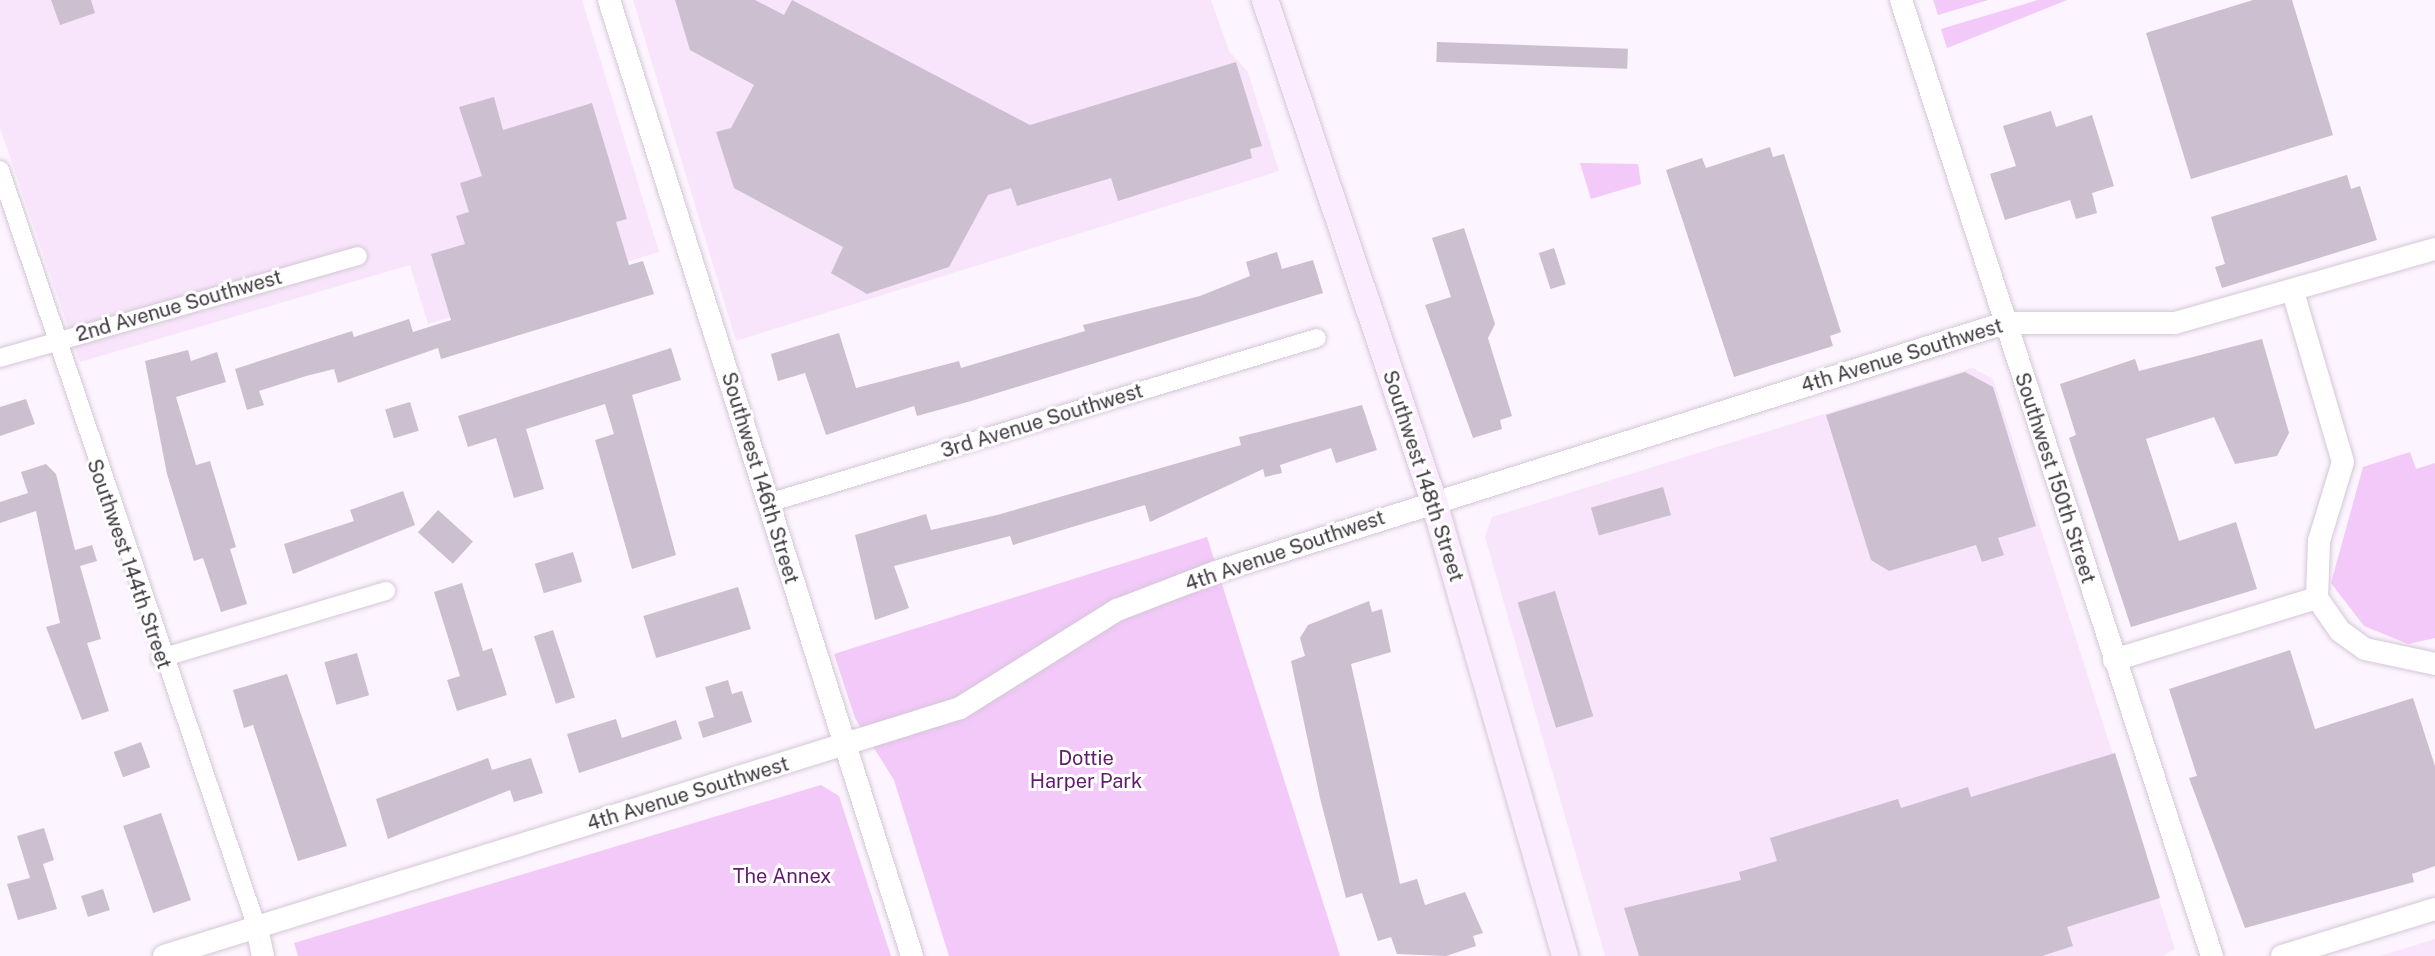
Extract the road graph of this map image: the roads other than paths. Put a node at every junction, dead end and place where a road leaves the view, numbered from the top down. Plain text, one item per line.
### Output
1 (609, 0) edge
2 (1265, 0) edge
3 (1901, 0) edge
4 (0, 170) edge
5 (2435, 249) edge
6 (358, 256) dead end
7 (2293, 292) junction
8 (2005, 323) junction
9 (1317, 338) dead end
10 (53, 342) junction
11 (0, 358) edge
12 (1434, 502) junction
13 (768, 503) junction
14 (386, 591) dead end
15 (2317, 598) junction
16 (161, 658) junction
17 (2114, 660) junction
18 (2435, 664) edge
19 (843, 745) junction
20 (2435, 909) edge
21 (257, 928) junction
22 (164, 956) edge
23 (263, 956) edge
24 (912, 956) edge
25 (1565, 956) edge
26 (2212, 956) edge
27 (2282, 956) edge

1 - 13 street, Southwest 146th Street
2 - 12 main road, Southwest 148th Street
3 - 8 street, Southwest 150th Street
4 - 10 street, Southwest 144th Street
5 - 7 street, 4th Avenue Southwest
6 - 10 street, 2nd Avenue Southwest
7 - 8 street, 4th Avenue Southwest
7 - 15 street
8 - 12 street, 4th Avenue Southwest
8 - 17 street, Southwest 150th Street
9 - 13 street, 3rd Avenue Southwest
10 - 11 street, 2nd Avenue Southwest
10 - 16 street, Southwest 144th Street
12 - 19 street, 4th Avenue Southwest
12 - 25 main road, Southwest 148th Street
13 - 19 street, Southwest 146th Street
14 - 16 street
15 - 17 street
15 - 18 street
16 - 21 street, Southwest 144th Street
17 - 26 street, Southwest 150th Street
19 - 21 street, 4th Avenue Southwest
19 - 24 street, Southwest 146th Street
20 - 27 street
21 - 22 street, 4th Avenue Southwest
21 - 23 street, Southwest 144th Street

